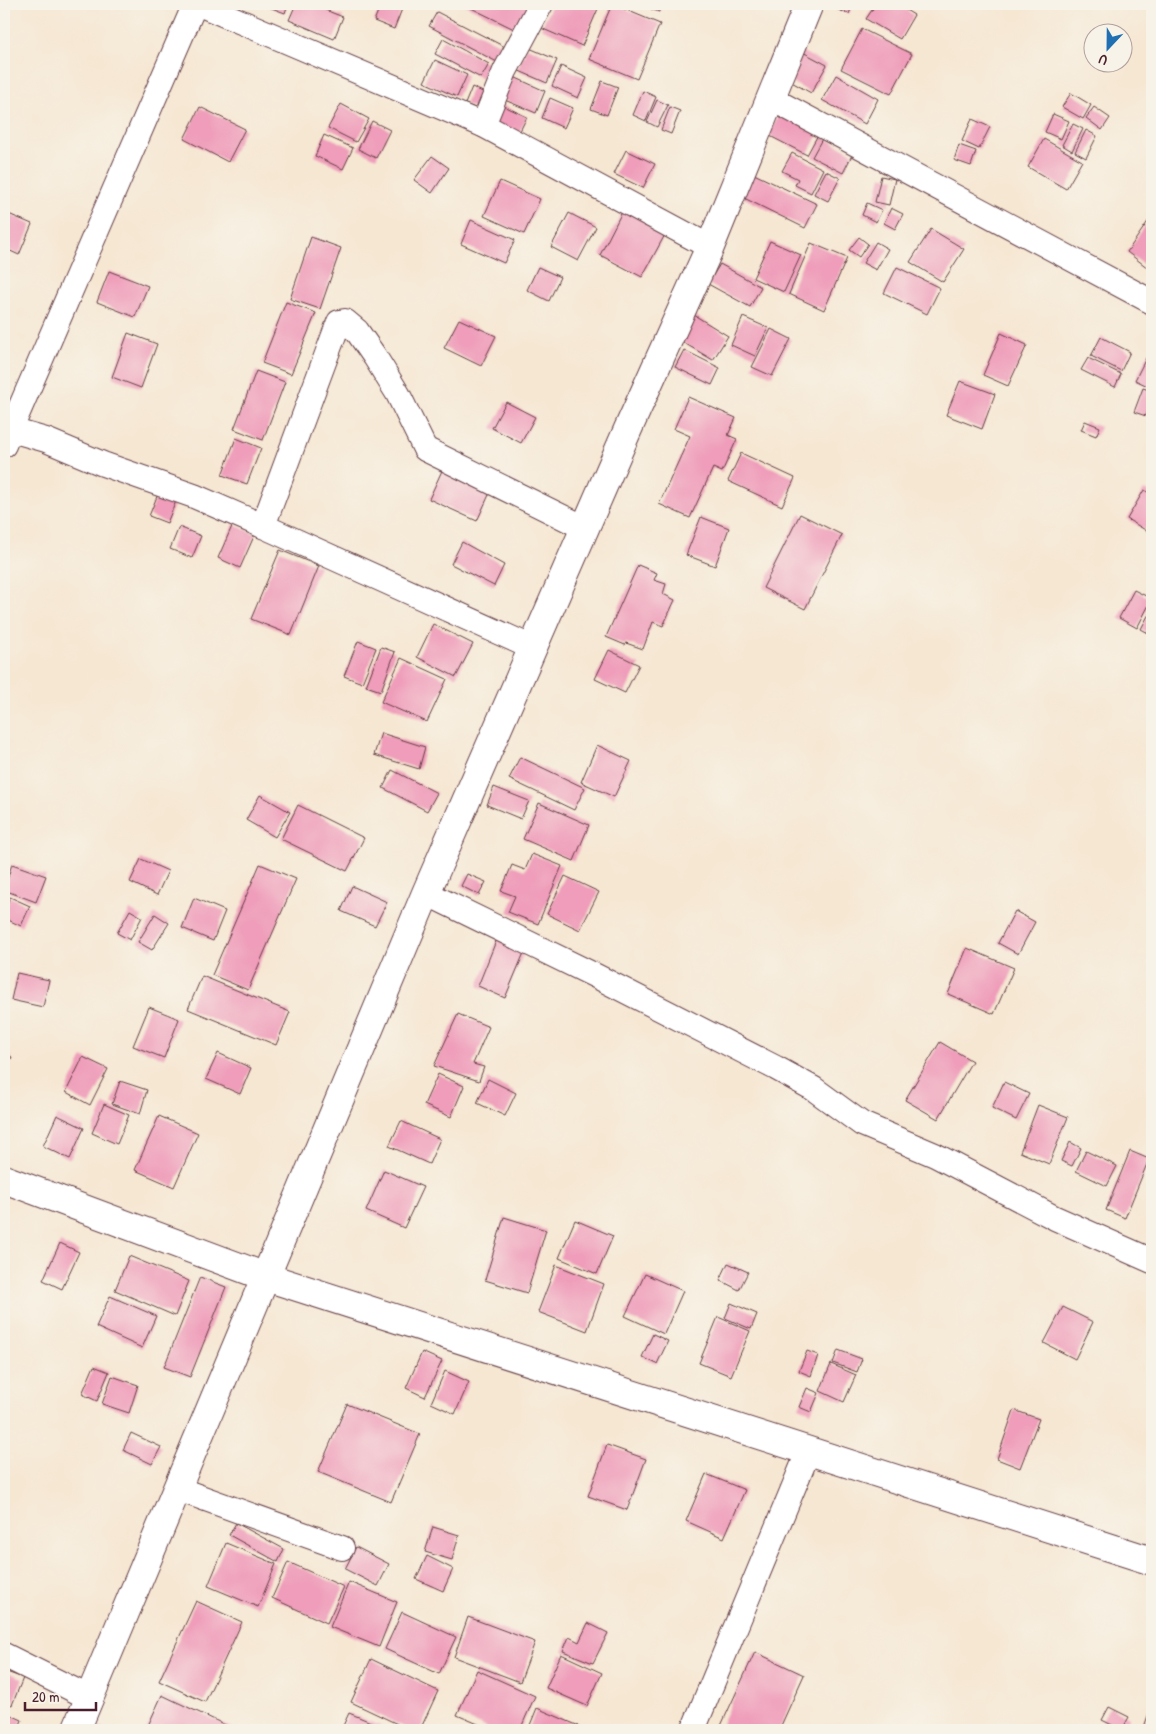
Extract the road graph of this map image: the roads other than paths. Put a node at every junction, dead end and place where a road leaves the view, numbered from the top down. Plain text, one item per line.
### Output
1 (195, 4) edge
2 (199, 4) edge
3 (541, 4) edge
4 (809, 4) edge
5 (770, 98) junction
6 (484, 125) junction
7 (710, 247) junction
8 (1152, 302) edge
9 (6, 435) edge
10 (263, 526) junction
11 (585, 528) junction
12 (533, 648) junction
13 (426, 893) junction
14 (4, 1179) edge
15 (1152, 1261) edge
16 (266, 1277) junction
17 (809, 1450) junction
18 (178, 1489) junction
19 (342, 1548) dead end
20 (1152, 1561) edge
21 (4, 1655) edge
22 (90, 1698) junction
23 (76, 1730) edge
24 (693, 1730) edge

1 - 9 street
2 - 6 street
3 - 6 street
4 - 5 main road
5 - 7 main road
5 - 8 street
6 - 7 street
7 - 11 main road
9 - 10 street
10 - 11 street
10 - 12 street
11 - 12 main road
12 - 13 main road
13 - 15 street
13 - 16 main road
14 - 16 main road
16 - 17 main road
16 - 18 main road
17 - 20 main road
17 - 24 street
18 - 19 street
18 - 22 main road
21 - 22 street
22 - 23 main road

